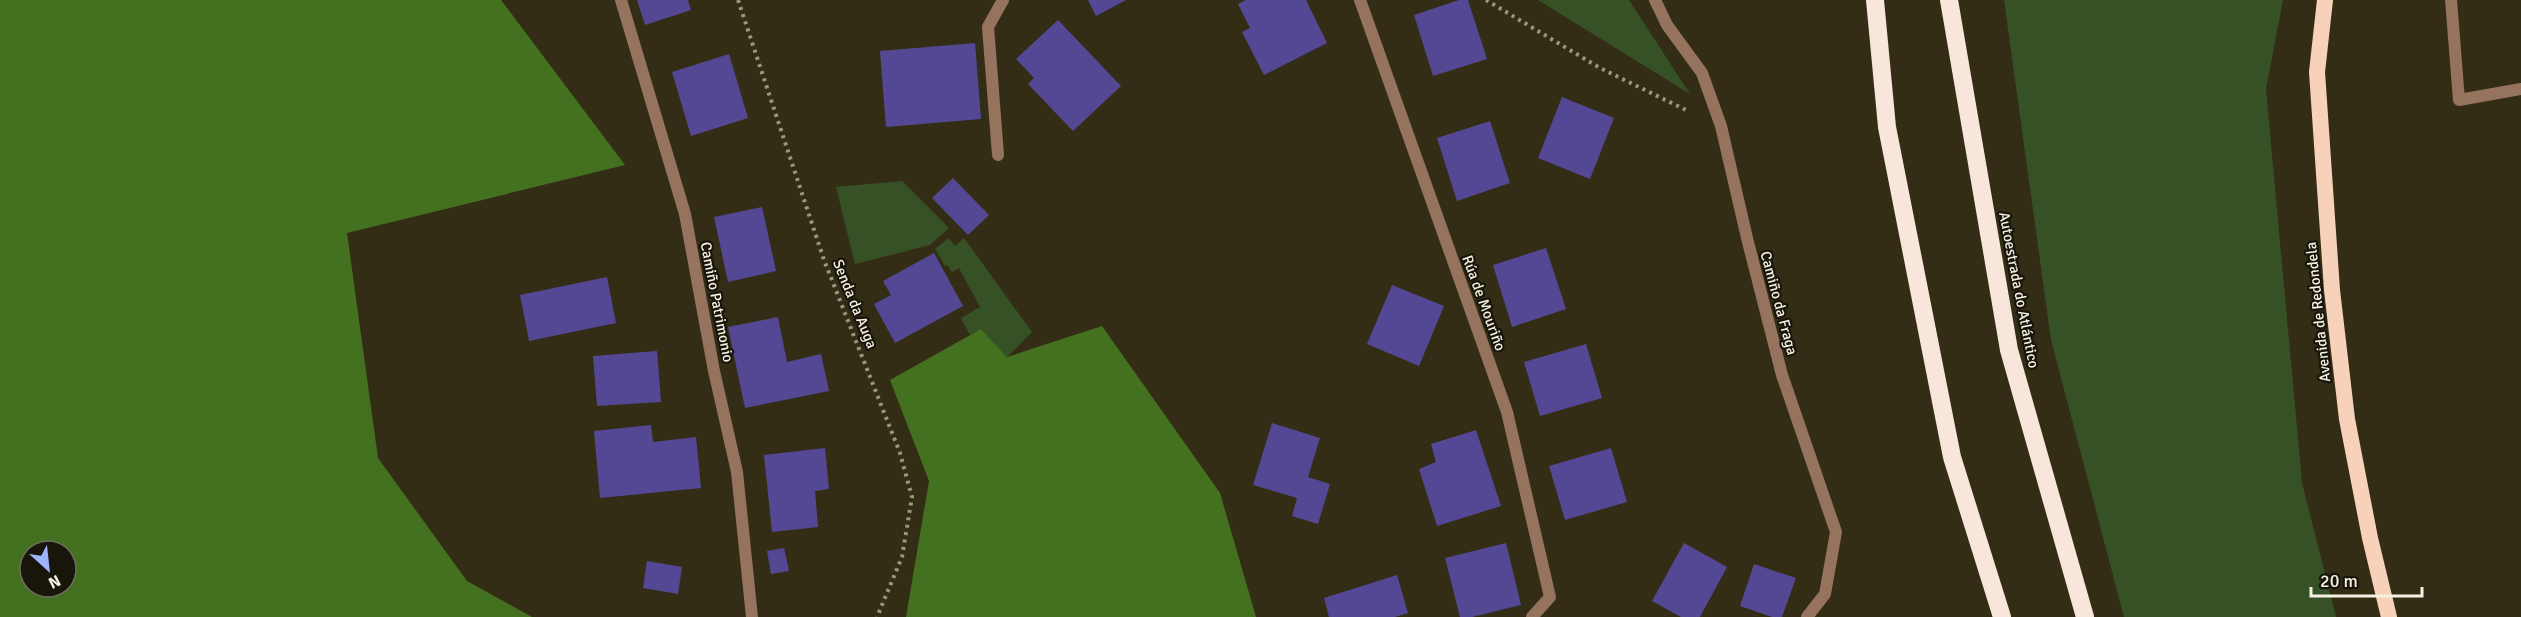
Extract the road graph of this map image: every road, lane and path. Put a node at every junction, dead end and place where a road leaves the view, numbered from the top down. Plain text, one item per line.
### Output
1 (621, 0) edge
2 (738, 0) edge
3 (1004, 0) edge
4 (1360, 0) edge
5 (1486, 0) edge
6 (1655, 0) edge
7 (1875, 0) edge
8 (1949, 0) edge
9 (2325, 0) edge
10 (2451, 0) edge
11 (2521, 89) edge
12 (1721, 126) junction
13 (998, 154) dead end
14 (752, 617) edge
15 (877, 617) edge
16 (1532, 617) edge
17 (1806, 617) edge
18 (2002, 617) edge
19 (2085, 617) edge
20 (2389, 617) edge

1 - 14 street, Camiño Patrimonio
2 - 15 path, Senda da Auga
3 - 13 street
4 - 16 street, Rúa de Mouriño
5 - 12 path
6 - 12 street, Camiño da Fraga
7 - 18 highway
8 - 19 highway, Autoestrada do Atlántico
9 - 20 highway, Avenida de Redondela
10 - 11 street
12 - 17 street, Camiño da Fraga

